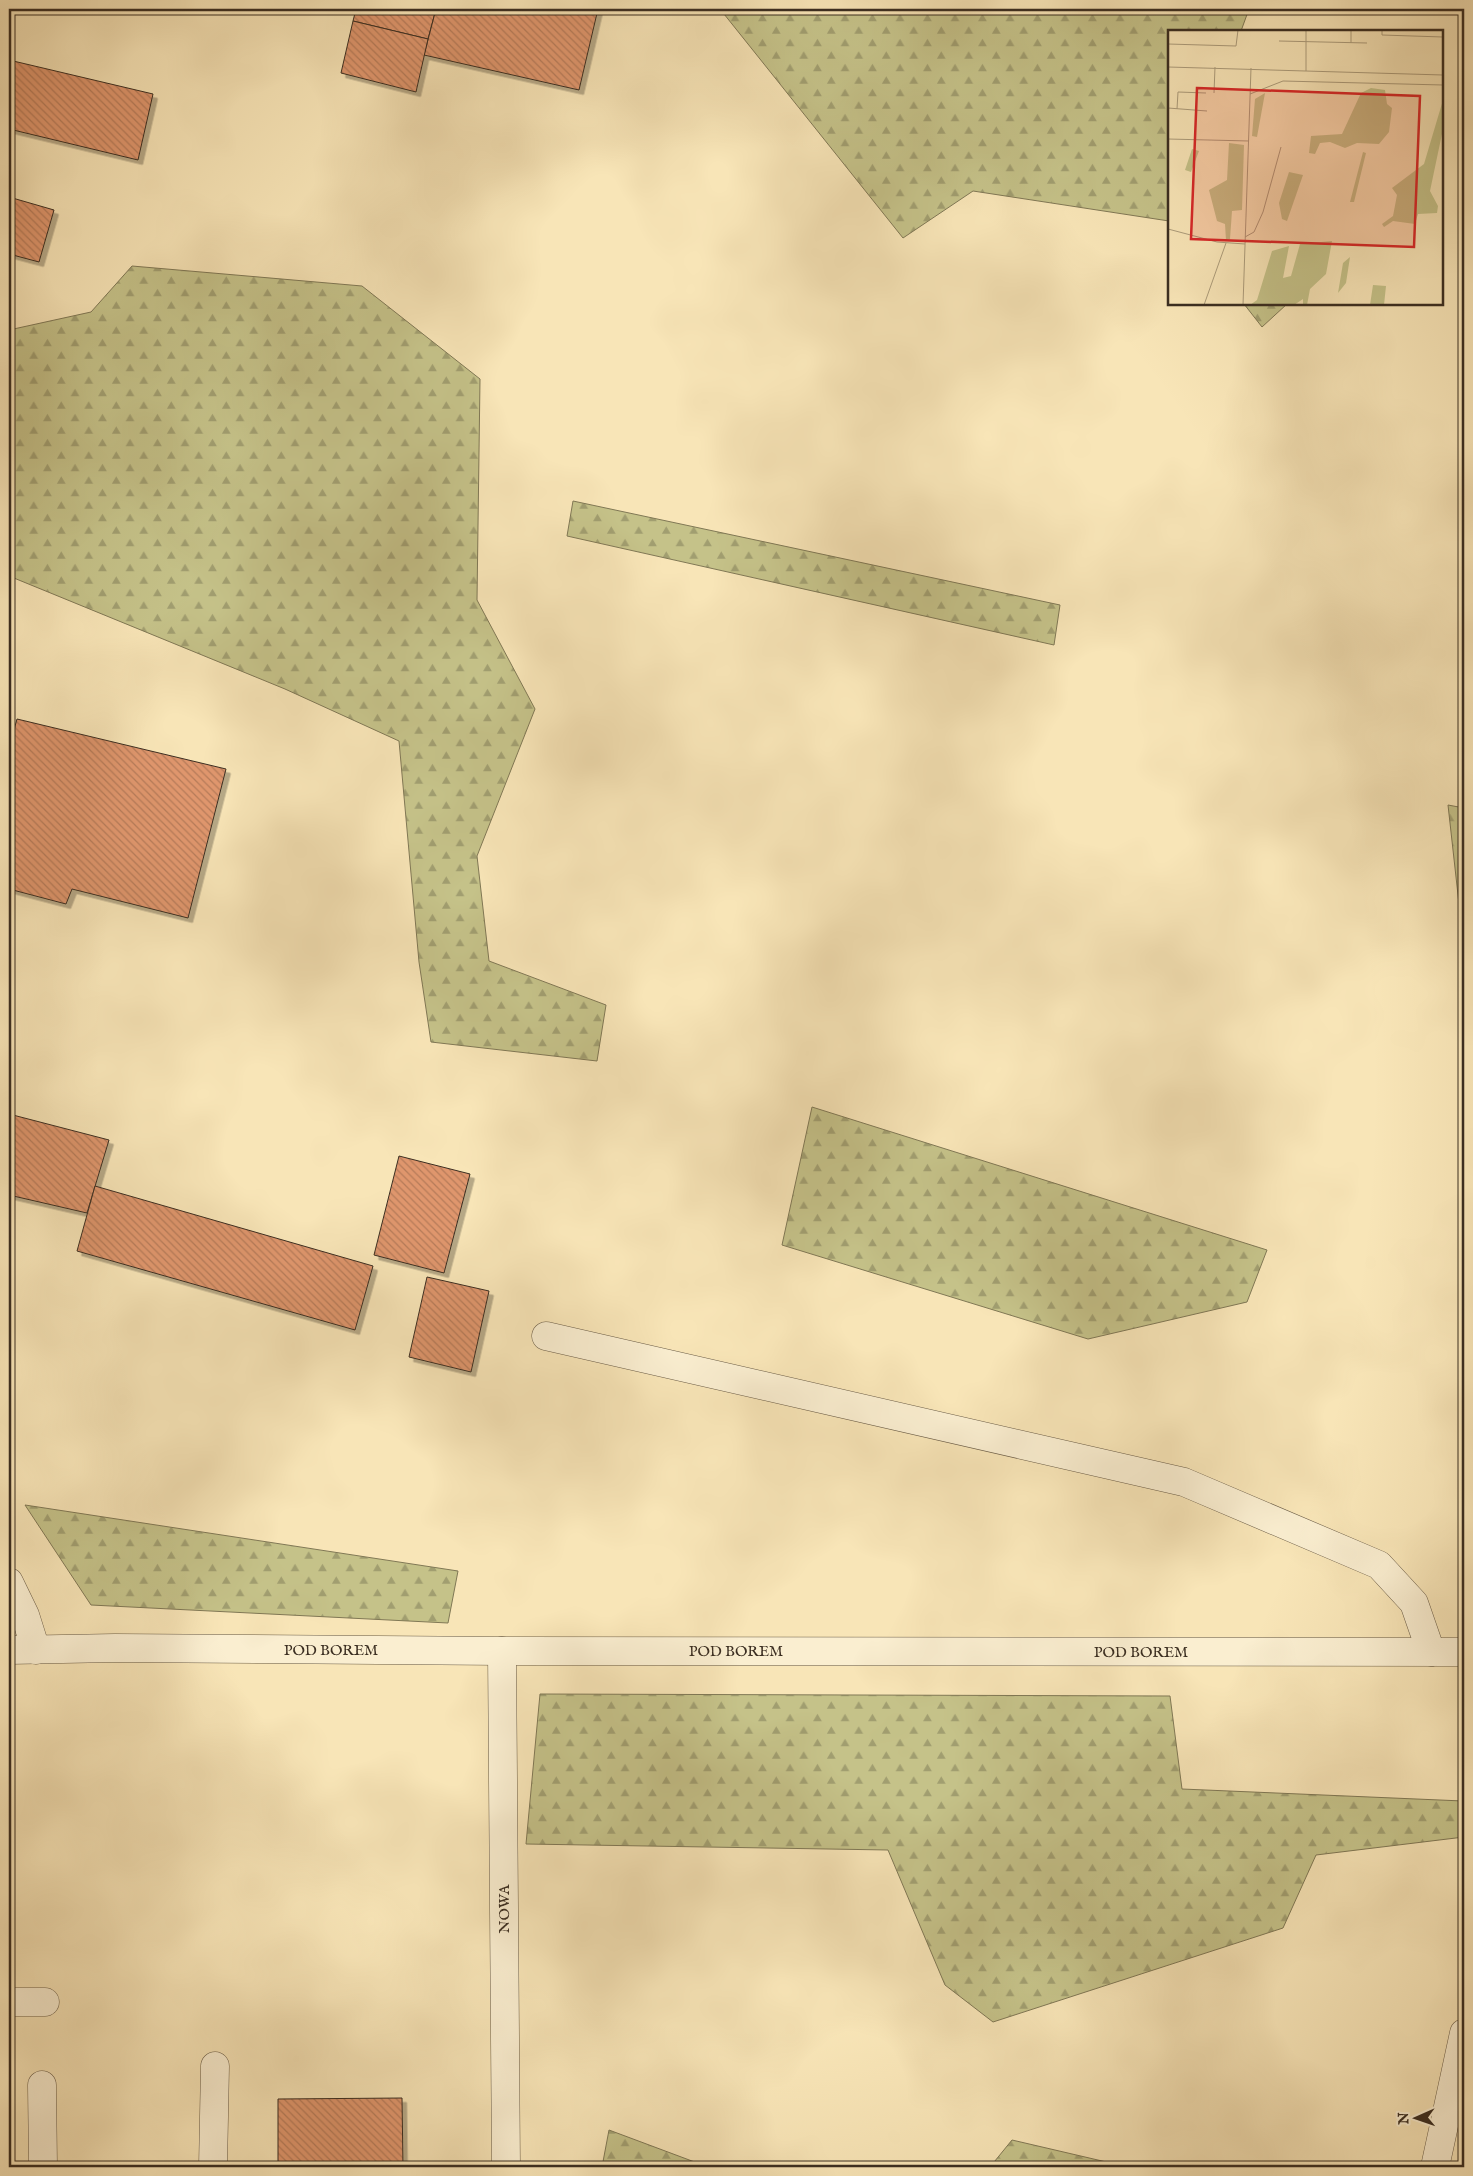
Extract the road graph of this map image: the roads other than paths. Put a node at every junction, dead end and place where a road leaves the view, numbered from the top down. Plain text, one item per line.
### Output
1 (546, 1336) dead end
2 (9, 1582) edge
3 (9, 1650) edge
4 (36, 1650) junction
5 (502, 1651) junction
6 (1431, 1652) junction
7 (1464, 1652) edge
8 (9, 2002) edge
9 (45, 2002) dead end
10 (1464, 2033) edge
11 (215, 2066) dead end
12 (42, 2085) dead end
13 (43, 2167) edge
14 (213, 2167) edge
15 (506, 2167) edge
16 (1435, 2167) edge

1 - 6 street
2 - 4 street
3 - 4 street, POD BOREM
4 - 5 street, POD BOREM
5 - 6 street, POD BOREM
5 - 15 street, NOWA
6 - 7 street, POD BOREM
8 - 9 street
10 - 16 street
11 - 14 street
12 - 13 street

